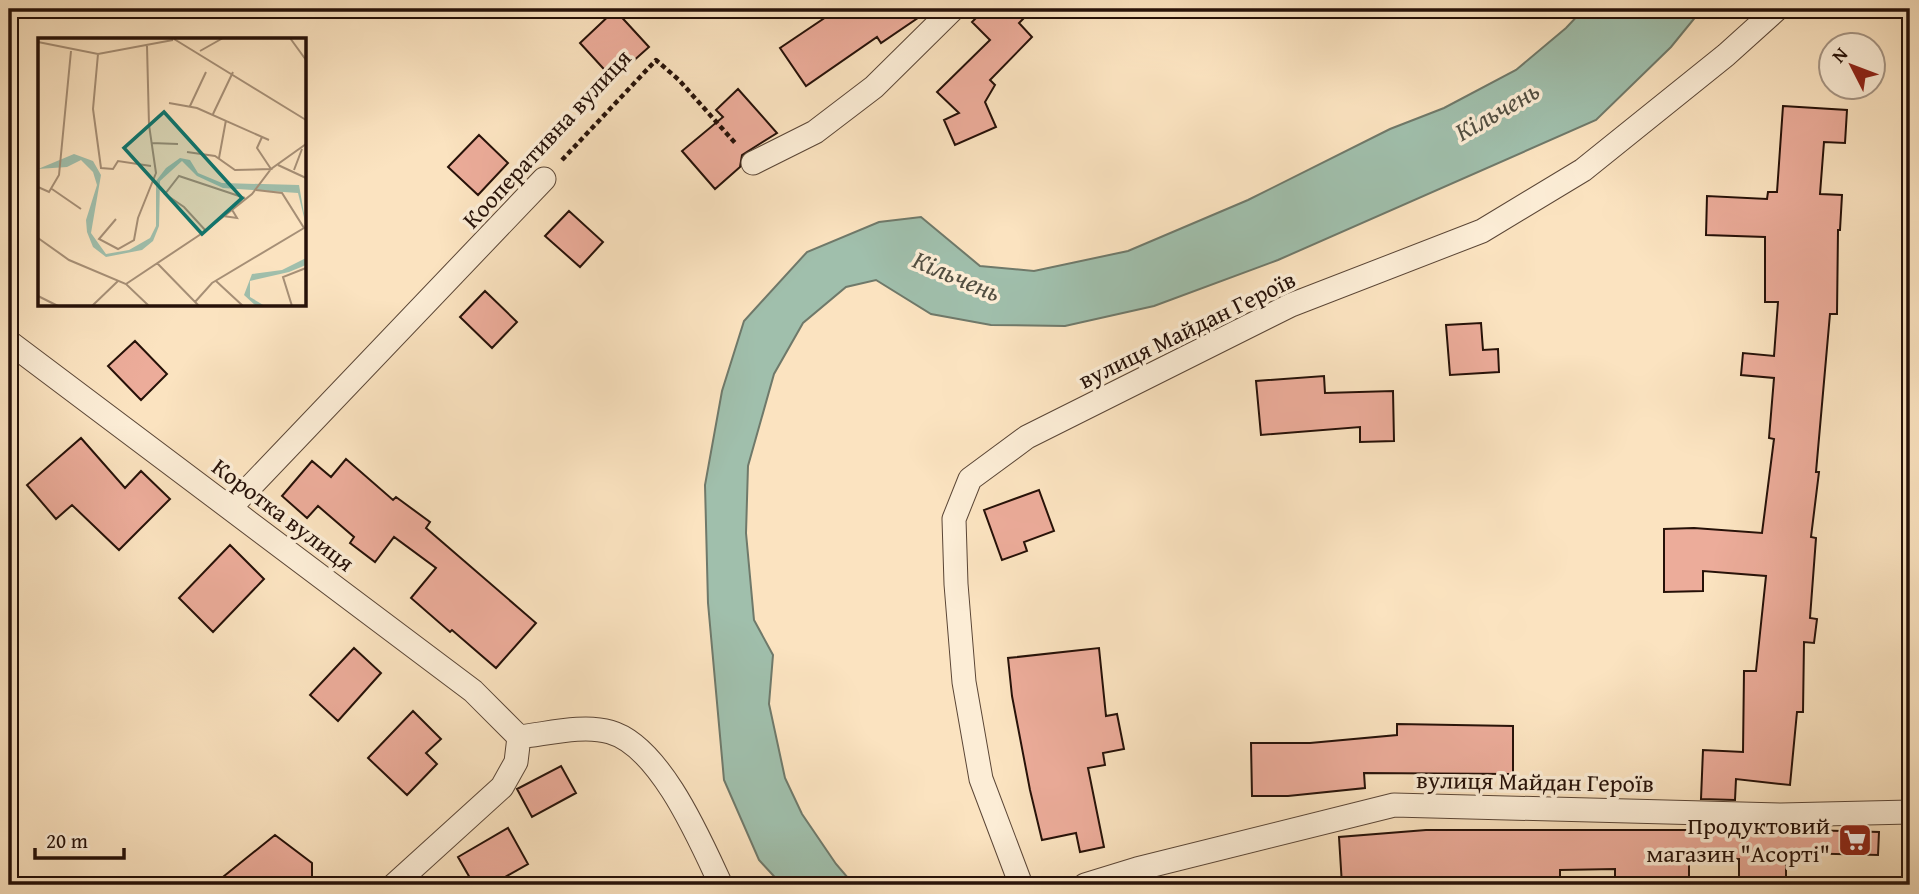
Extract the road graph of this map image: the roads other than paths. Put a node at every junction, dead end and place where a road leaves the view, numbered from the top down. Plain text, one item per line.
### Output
1 (953, 9) edge
2 (1777, 9) edge
3 (753, 163) road end
4 (544, 179) road end
5 (9, 342) edge
6 (230, 508) junction
7 (519, 737) junction
8 (1910, 812) edge
9 (394, 885) edge
10 (721, 885) edge
11 (1021, 885) edge
12 (1085, 885) edge

1 - 3 street
2 - 11 street, вулиця Майдан Героїв
4 - 6 street, Кооперативна вулиця
5 - 6 street, Коротка вулиця
6 - 7 street, Коротка вулиця
7 - 9 street
7 - 10 street
8 - 12 street, вулиця Майдан Героїв

